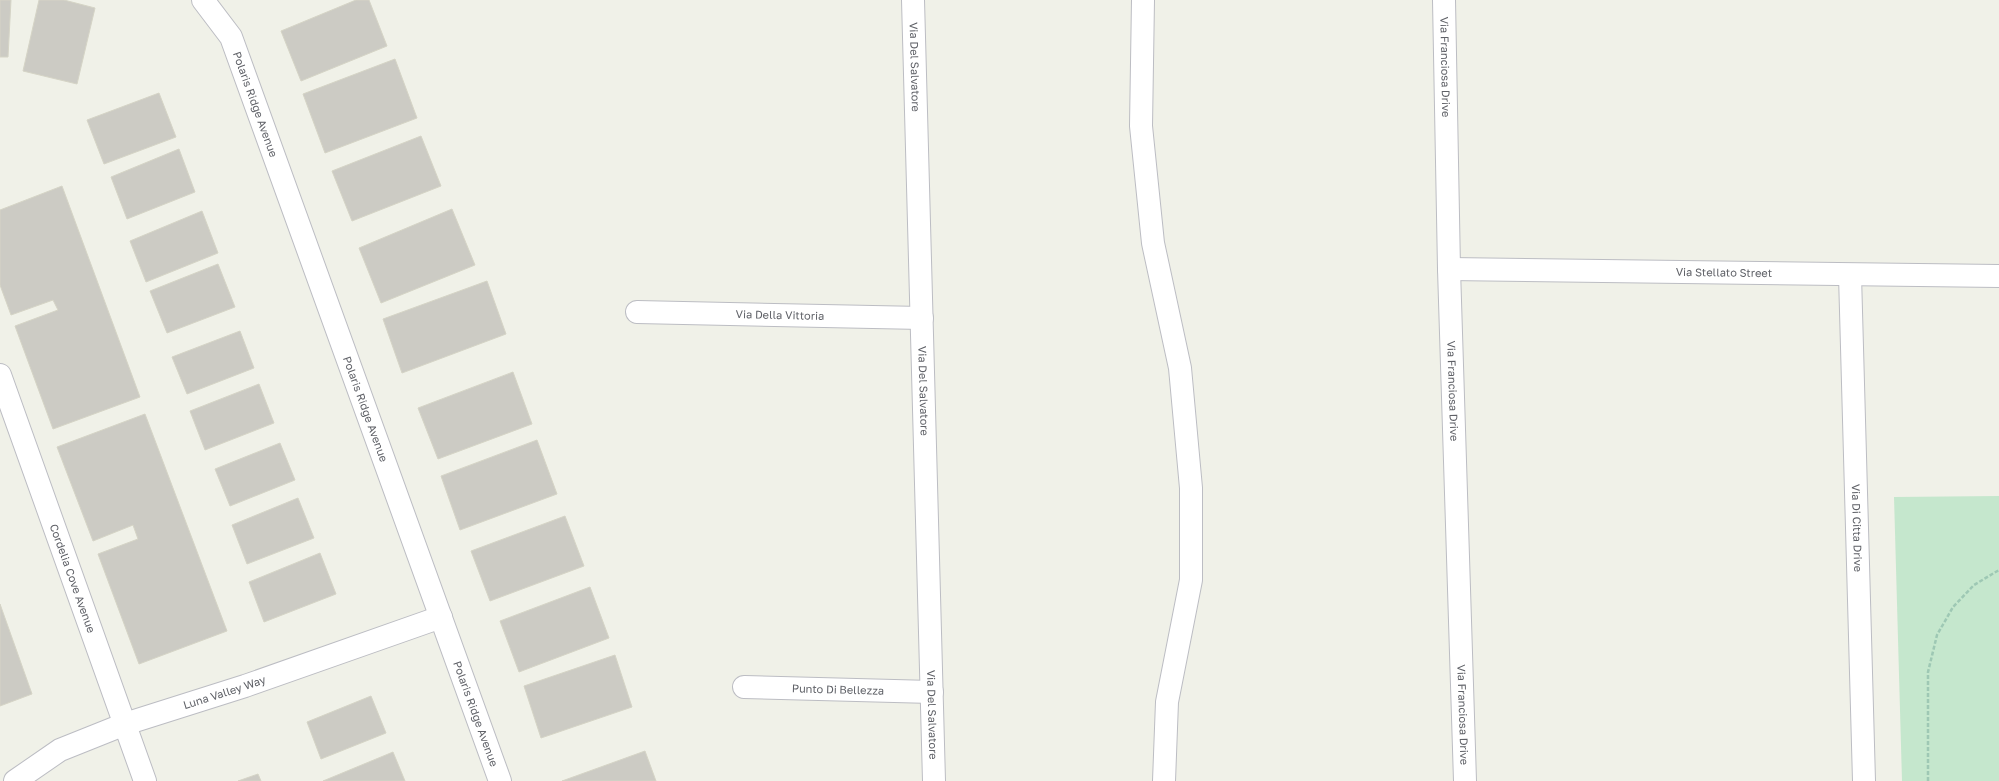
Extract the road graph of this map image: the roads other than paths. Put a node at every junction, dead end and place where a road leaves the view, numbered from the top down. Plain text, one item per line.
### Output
1 (203, 0) edge
2 (912, 0) edge
3 (1143, 0) edge
4 (1444, 0) edge
5 (1449, 269) junction
6 (1850, 275) junction
7 (1999, 276) edge
8 (637, 312) dead end
9 (922, 318) junction
10 (0, 375) edge
11 (440, 617) junction
12 (744, 686) dead end
13 (932, 692) junction
14 (125, 724) junction
15 (15, 781) edge
16 (145, 781) edge
17 (500, 781) edge
18 (934, 781) edge
19 (1164, 781) edge
20 (1465, 781) edge
21 (1864, 781) edge

1 - 11 street, Polaris Ridge Avenue
2 - 9 street, Via Del Salvatore
3 - 19 street
4 - 5 street, Via Franciosa Drive
5 - 6 street, Via Stellato Street
5 - 20 street, Via Franciosa Drive
6 - 7 street, Via Stellato Street
6 - 21 street, Via Di Citta Drive
8 - 9 street, Via Della Vittoria
9 - 13 street, Via Del Salvatore
10 - 14 street, Cordelia Cove Avenue
11 - 14 street, Luna Valley Way
11 - 17 street, Polaris Ridge Avenue
12 - 13 street, Punto Di Bellezza
13 - 18 street, Via Del Salvatore
14 - 15 street, Luna Valley Way
14 - 16 street, Cordelia Cove Avenue

